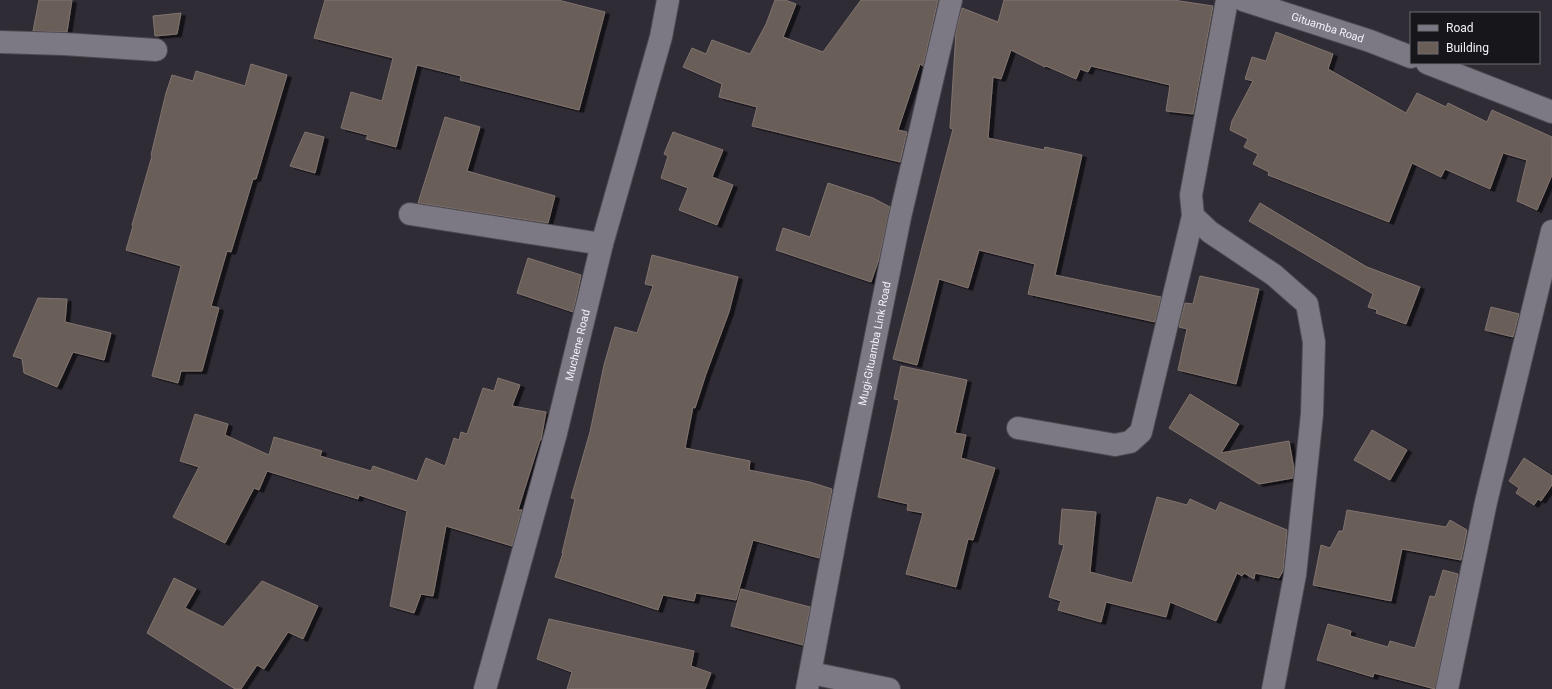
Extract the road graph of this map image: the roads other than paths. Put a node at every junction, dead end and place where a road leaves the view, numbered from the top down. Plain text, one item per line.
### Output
1 (668, 0) edge
2 (951, 0) edge
3 (1227, 0) edge
4 (1243, 0) edge
5 (0, 42) edge
6 (156, 50) dead end
7 (1410, 57) edge
8 (1430, 64) edge
9 (1552, 112) edge
10 (410, 214) dead end
11 (1193, 216) junction
12 (1552, 231) edge
13 (602, 244) junction
14 (1018, 428) dead end
15 (809, 681) edge
16 (485, 689) edge
17 (889, 689) edge
18 (1274, 689) edge
19 (1447, 689) edge

1 - 13 street, Muchene Road
2 - 15 street, Mugi-Gituamba Link Road
3 - 11 street
4 - 7 street, Gituamba Road
5 - 6 street
8 - 9 street
10 - 13 street
11 - 14 street
11 - 18 street
12 - 19 street
13 - 16 street, Muchene Road
15 - 17 street

